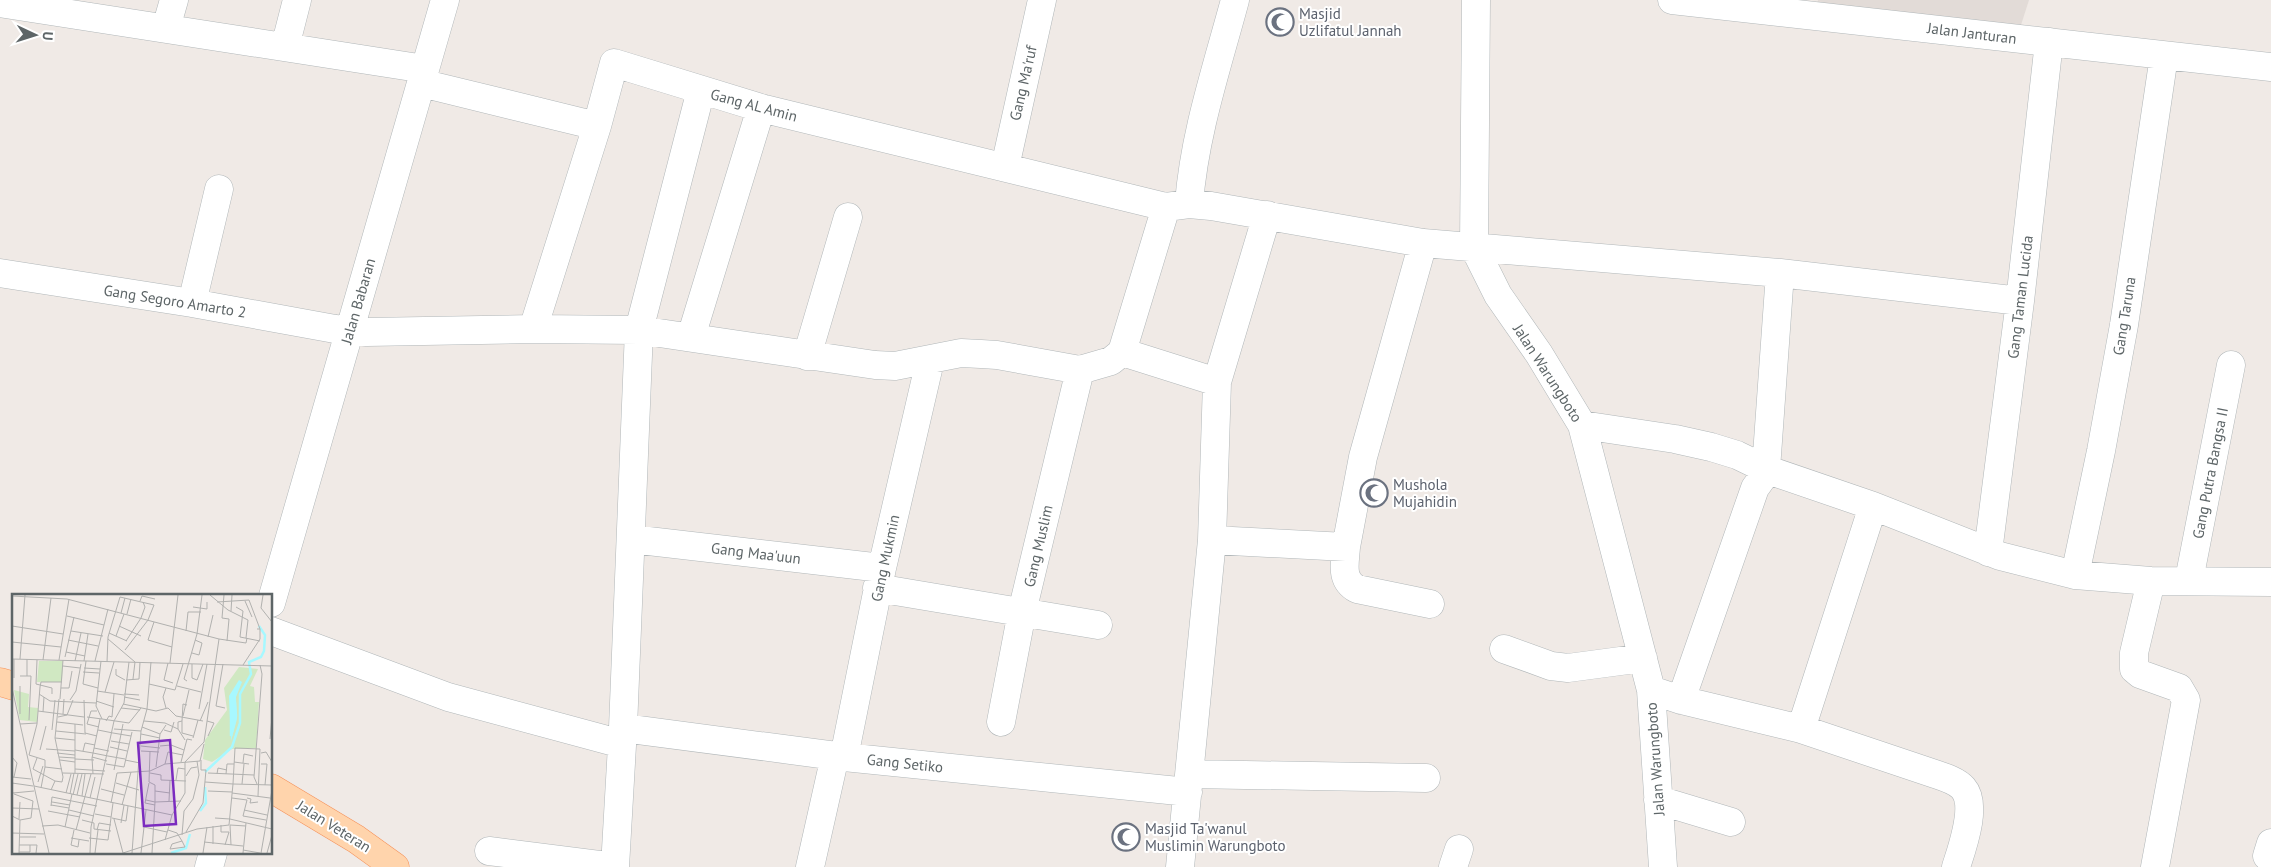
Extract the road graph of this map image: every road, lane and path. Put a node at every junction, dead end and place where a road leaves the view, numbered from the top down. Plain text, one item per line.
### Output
1 (174, 0) edge
2 (297, 0) edge
3 (445, 0) edge
4 (1042, 0) edge
5 (1235, 0) edge
6 (1476, 0) edge
7 (1672, 0) edge
8 (1712, 2) edge
9 (0, 3) edge
10 (64, 6) edge
11 (166, 28) junction
12 (2050, 42) junction
13 (285, 47) junction
14 (2164, 56) junction
15 (2271, 68) edge
16 (423, 76) junction
17 (701, 90) junction
18 (760, 108) junction
19 (597, 126) junction
20 (1005, 167) junction
21 (219, 189) dead end
22 (1178, 206) junction
23 (1267, 214) junction
24 (848, 217) dead end
25 (1423, 243) junction
26 (1474, 247) junction
27 (0, 273) edge
28 (1780, 273) junction
29 (2020, 300) junction
30 (192, 303) junction
31 (533, 329) junction
32 (350, 330) junction
33 (639, 330) junction
34 (691, 337) junction
35 (1122, 352) junction
36 (807, 356) junction
37 (930, 361) junction
38 (2231, 365) dead end
39 (1080, 370) junction
40 (1217, 382) junction
41 (1582, 425) junction
42 (1767, 470) junction
43 (1873, 506) junction
44 (631, 539) junction
45 (1212, 540) junction
46 (1346, 547) junction
47 (1988, 552) junction
48 (2075, 575) junction
49 (879, 578) junction
50 (2189, 580) junction
51 (2151, 582) junction
52 (2271, 582) edge
53 (272, 599) edge
54 (1430, 604) dead end
55 (1022, 612) junction
56 (1098, 625) dead end
57 (272, 631) edge
58 (1504, 649) dead end
59 (1643, 658) junction
60 (1651, 690) junction
61 (1681, 700) junction
62 (1001, 722) dead end
63 (1802, 729) junction
64 (623, 736) junction
65 (840, 757) junction
66 (1426, 778) dead end
67 (1189, 783) junction
68 (272, 789) edge
69 (1658, 800) junction
70 (1731, 822) dead end
71 (489, 851) dead end
72 (213, 854) edge
73 (209, 867) edge
74 (395, 867) edge
75 (615, 867) edge
76 (810, 867) edge
77 (1180, 867) edge
78 (1663, 867) edge
79 (1956, 867) edge
80 (2155, 867) edge

1 - 11 street
2 - 13 street
3 - 16 street, Jalan Babaran
4 - 20 street, Gang Ma'ruf
5 - 22 street
6 - 26 street, Jalan Warungboto
7 - 8 street, Jalan Janturan
8 - 12 street, Jalan Janturan
9 - 10 street
10 - 11 street
11 - 13 street
12 - 14 street, Jalan Janturan
12 - 29 street, Gang Taman Lucida
13 - 16 street
14 - 15 street, Jalan Janturan
14 - 48 street, Gang Taruna
16 - 19 street
16 - 32 street, Jalan Babaran
17 - 18 street, Gang AL Amin
17 - 19 street, Gang AL Amin
17 - 33 street
18 - 20 street, Gang AL Amin
18 - 34 street
19 - 31 street, Gang AL Amin
20 - 22 street, Gang AL Amin
21 - 30 street
22 - 23 street, Gang AL Amin
22 - 35 street
23 - 25 street, Gang AL Amin
23 - 40 street
24 - 36 street
25 - 26 street, Gang AL Amin
25 - 46 street
26 - 28 street, Gang AL Amin
26 - 41 street, Jalan Warungboto
27 - 30 street, Gang Segoro Amarto 2
28 - 29 street, Gang AL Amin
28 - 42 street
29 - 47 street, Gang Taman Lucida
30 - 32 street, Gang Segoro Amarto 2
31 - 32 street, Gang Segoro Amarto 2
31 - 33 street, Gang Segoro Amarto 2
32 - 53 street, Jalan Babaran
33 - 34 street, Gang Segoro Amarto 2
33 - 44 street
34 - 36 street, Gang Segoro Amarto 2
35 - 39 street
35 - 40 street
36 - 37 street, Gang Segoro Amarto 2
37 - 39 street, Gang Segoro Amarto 2
37 - 49 street, Gang Mukmin
38 - 50 street, Gang Putra Bangsa II
39 - 55 street, Gang Muslim
40 - 45 street
41 - 42 street
41 - 59 street, Jalan Warungboto
42 - 43 street
42 - 61 street
43 - 47 street
43 - 63 street
44 - 49 street, Gang Maa'uun
44 - 64 street
45 - 46 street
45 - 67 street
46 - 54 street
47 - 48 street
48 - 51 street
49 - 55 street, Gang Maa'uun
49 - 65 street, Gang Mukmin
50 - 51 street
50 - 52 street
51 - 80 street
55 - 56 street, Gang Maa'uun
55 - 62 street, Gang Muslim
57 - 64 street, Gang Setiko
58 - 59 street
59 - 60 street, Jalan Warungboto
60 - 61 street
60 - 69 street, Jalan Warungboto
61 - 63 street
63 - 79 street
64 - 65 street, Gang Setiko
64 - 75 street
65 - 67 street, Gang Setiko
65 - 76 street, Gang Mukmin
66 - 67 street, Gang Setiko
67 - 77 street
68 - 74 main road, Jalan Veteran
69 - 70 street
69 - 78 street, Jalan Warungboto
71 - 75 street
72 - 73 street

